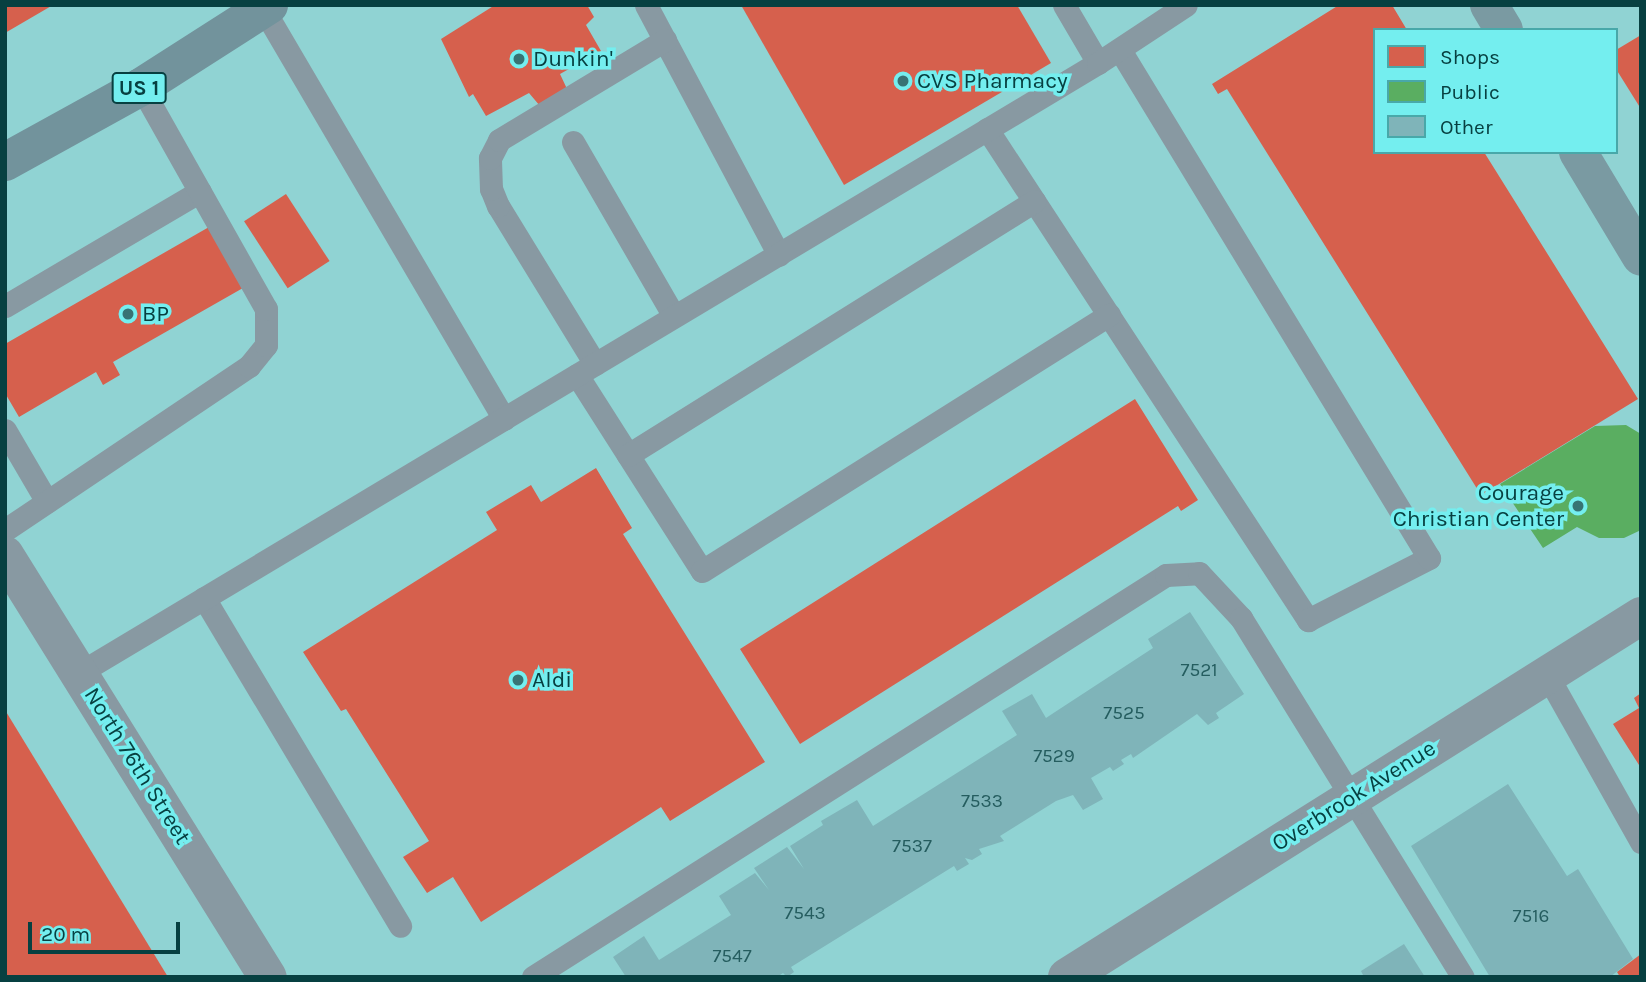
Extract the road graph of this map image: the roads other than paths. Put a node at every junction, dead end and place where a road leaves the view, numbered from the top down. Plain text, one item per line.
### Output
1 (646, 5) edge
2 (1064, 5) edge
3 (1186, 5) edge
4 (264, 6) edge
5 (665, 40) junction
6 (1120, 50) junction
7 (1098, 63) junction
8 (141, 87) junction
9 (988, 129) junction
10 (573, 142) dead end
11 (1579, 154) edge
12 (5, 162) edge
13 (200, 191) junction
14 (1034, 201) junction
15 (779, 254) junction
16 (1641, 257) edge
17 (5, 306) edge
18 (1109, 315) junction
19 (674, 316) junction
20 (586, 370) junction
21 (504, 419) junction
22 (5, 430) edge
23 (628, 455) junction
24 (47, 502) junction
25 (5, 530) edge
26 (5, 555) edge
27 (204, 598) junction
28 (1641, 616) edge
29 (79, 673) junction
30 (1547, 675) junction
31 (1350, 800) junction
32 (1641, 842) edge
33 (400, 926) dead end
34 (268, 977) edge
35 (533, 977) edge
36 (1067, 977) edge
37 (1463, 977) edge

1 - 5 lane
2 - 7 lane
3 - 6 lane
4 - 8 highway, US 1
4 - 21 lane
5 - 15 lane
5 - 20 lane
6 - 7 lane
6 - 18 lane
7 - 9 lane
8 - 12 highway, US 1
8 - 13 lane
9 - 14 lane
9 - 15 lane
10 - 19 lane
11 - 16 main road
13 - 17 lane
13 - 24 lane
14 - 18 lane
14 - 23 lane
15 - 19 lane
18 - 23 lane
19 - 20 lane
20 - 21 lane
20 - 23 lane
21 - 27 lane
22 - 24 lane
24 - 25 lane
26 - 29 street, North 76th Street
27 - 29 lane
27 - 33 lane
28 - 30 street, Overbrook Avenue
29 - 34 street, North 76th Street
30 - 31 street, Overbrook Avenue
30 - 32 lane
31 - 35 lane
31 - 36 street, Overbrook Avenue
31 - 37 lane

